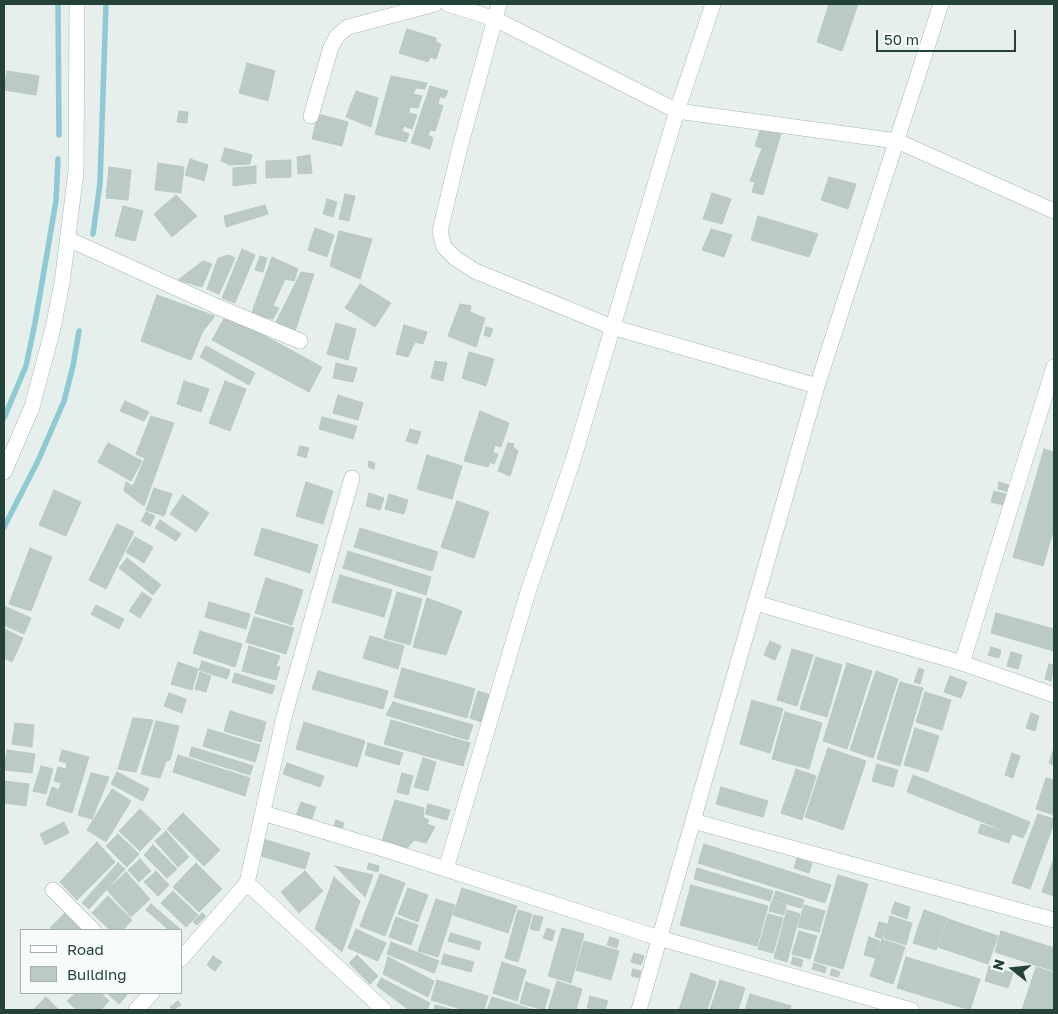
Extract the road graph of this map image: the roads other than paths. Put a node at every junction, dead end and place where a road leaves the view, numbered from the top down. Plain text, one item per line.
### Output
1 (77, 4) edge
2 (435, 4) edge
3 (448, 4) edge
4 (499, 4) edge
5 (713, 4) edge
6 (941, 4) edge
7 (494, 18) junction
8 (677, 111) junction
9 (311, 116) dead end
10 (897, 141) junction
11 (1054, 211) edge
12 (68, 239) junction
13 (612, 327) junction
14 (300, 341) dead end
15 (1054, 367) edge
16 (817, 386) junction
17 (1048, 410) edge
18 (4, 472) edge
19 (352, 478) dead end
20 (756, 603) junction
21 (962, 664) junction
22 (1054, 695) edge
23 (263, 813) junction
24 (693, 821) junction
25 (446, 869) junction
26 (247, 883) junction
27 (53, 890) dead end
28 (1054, 920) edge
29 (92, 929) edge
30 (659, 938) junction
31 (182, 958) edge
32 (151, 994) edge
33 (136, 1010) edge
34 (384, 1010) edge
35 (639, 1010) edge
36 (911, 1010) edge

1 - 12 street
2 - 9 street
3 - 7 street
4 - 7 street
5 - 8 street
6 - 10 street
7 - 8 street
7 - 13 street
8 - 10 street
8 - 13 street
10 - 11 street
10 - 16 street
12 - 14 street
12 - 18 street
13 - 16 street
13 - 25 street
15 - 17 street
16 - 20 street
17 - 21 street
19 - 23 street
20 - 21 street
20 - 24 street
21 - 22 street
23 - 25 street
23 - 26 street
24 - 28 street
24 - 30 street
25 - 30 street
26 - 31 street
26 - 34 street
27 - 29 street
30 - 35 street
30 - 36 street
32 - 33 street

